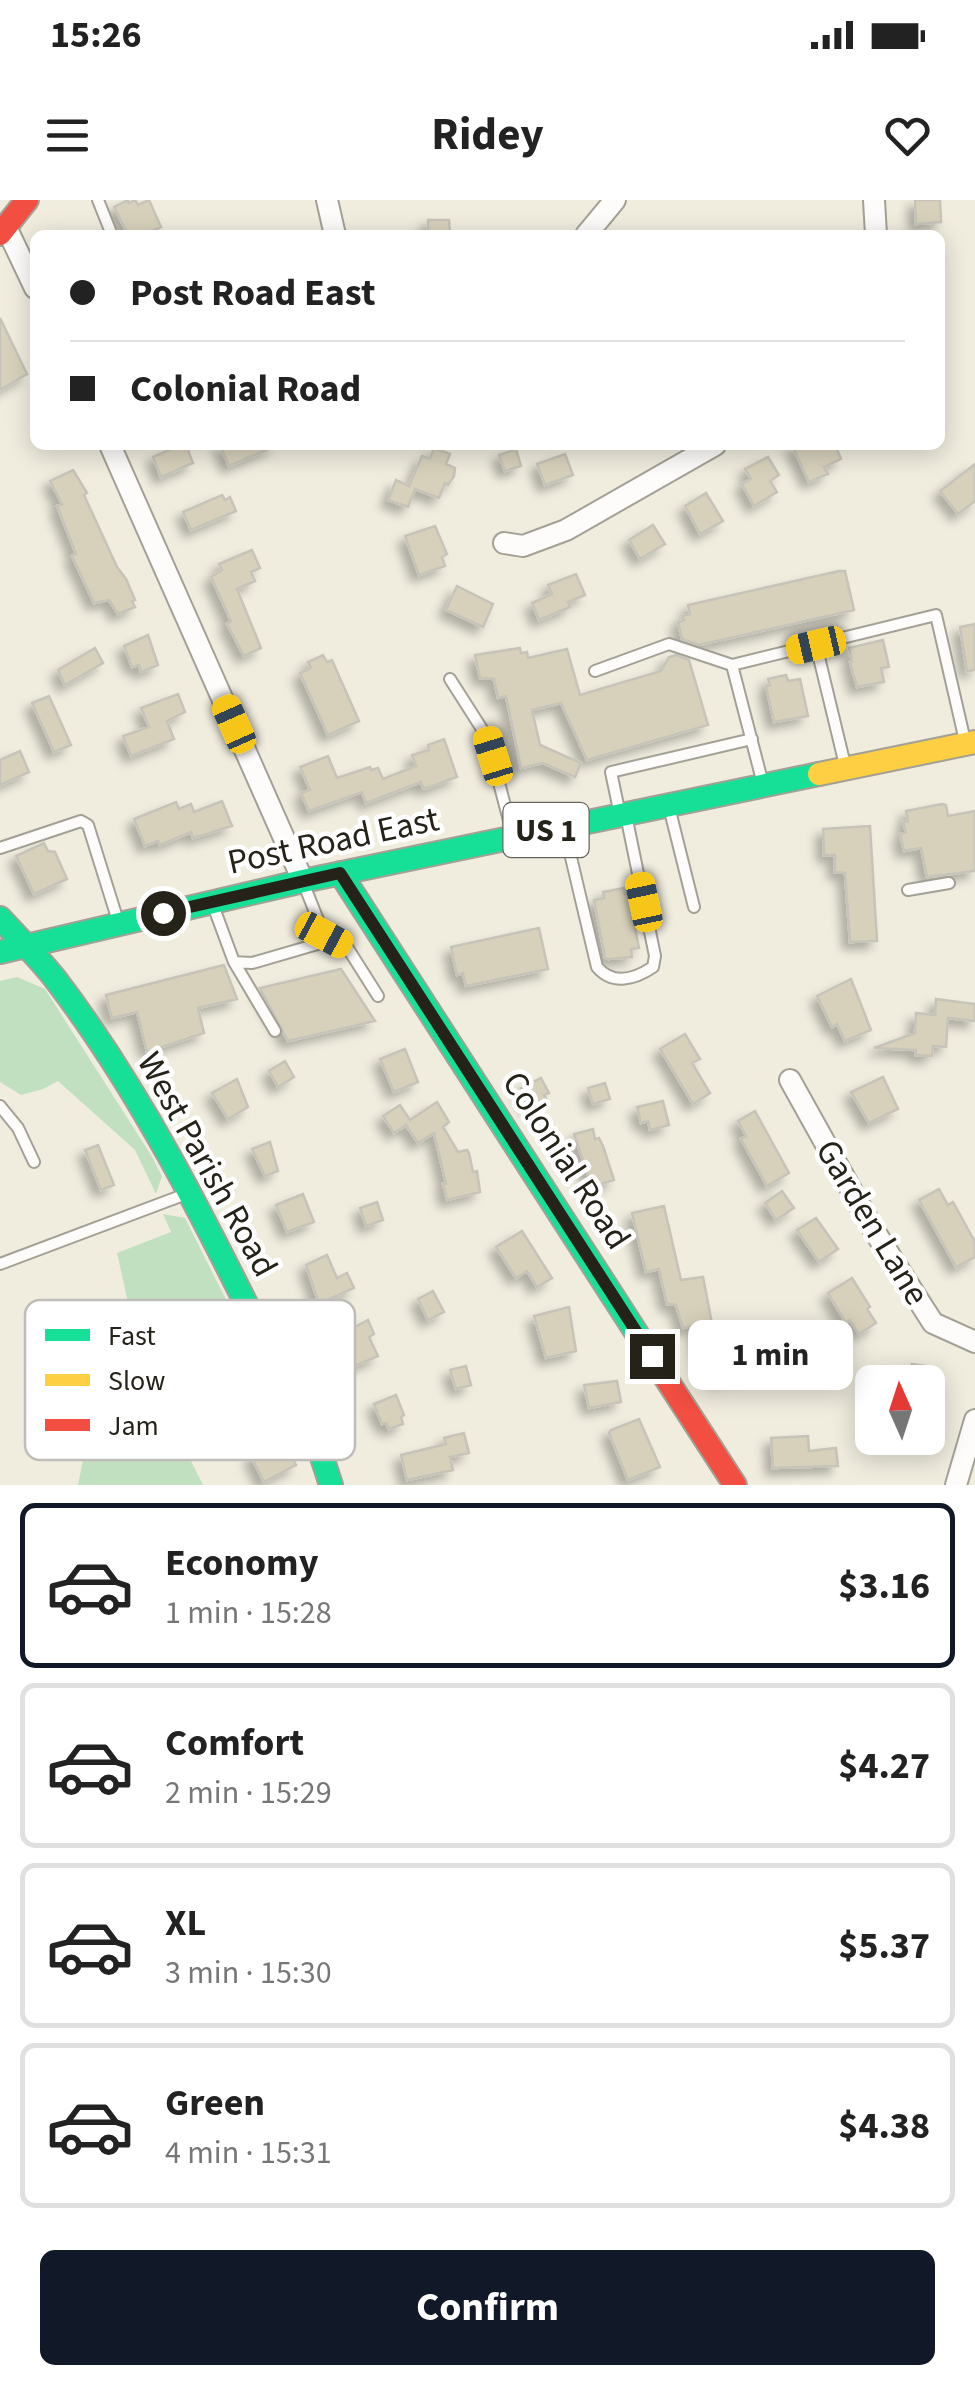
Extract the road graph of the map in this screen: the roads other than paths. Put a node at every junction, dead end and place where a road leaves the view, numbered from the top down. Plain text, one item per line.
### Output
1 (27, 200) edge
2 (98, 200) edge
3 (327, 200) edge
4 (615, 200) edge
5 (874, 200) edge
6 (3, 230) edge
7 (110, 230) edge
8 (334, 230) edge
9 (590, 230) edge
10 (876, 230) edge
11 (30, 279) edge
12 (112, 450) edge
13 (706, 450) edge
14 (504, 544) dead end
15 (816, 645) junction
16 (732, 664) junction
17 (595, 671) dead end
18 (450, 679) dead end
19 (752, 739) junction
20 (971, 743) edge
21 (846, 768) junction
22 (763, 785) junction
23 (668, 804) junction
24 (623, 814) junction
25 (564, 826) junction
26 (514, 836) junction
27 (0, 848) edge
28 (340, 873) junction
29 (303, 882) junction
30 (950, 882) dead end
31 (908, 890) dead end
32 (212, 902) junction
33 (694, 907) dead end
34 (0, 918) edge
35 (118, 924) junction
36 (324, 935) junction
37 (24, 946) junction
38 (0, 952) edge
39 (234, 962) junction
40 (378, 996) dead end
41 (275, 1030) dead end
42 (790, 1080) dead end
43 (0, 1106) edge
44 (34, 1162) dead end
45 (188, 1193) junction
46 (0, 1264) edge
47 (243, 1300) edge
48 (975, 1342) edge
49 (975, 1420) edge
50 (323, 1460) edge
51 (952, 1484) edge
52 (331, 1485) edge
53 (735, 1485) edge

1 - 6 street
2 - 7 lane
3 - 8 street
4 - 9 street
5 - 10 street
6 - 11 street
12 - 29 street
13 - 14 street
15 - 16 lane
15 - 20 lane
15 - 21 lane
16 - 17 lane
16 - 19 lane
18 - 26 lane
19 - 22 lane
19 - 24 lane
20 - 21 street, Post Road East / US 1
21 - 22 street, Post Road East / US 1
22 - 23 street, Post Road East / US 1
23 - 24 street, Post Road East / US 1
23 - 33 lane
24 - 25 street, Post Road East / US 1
24 - 25 lane
25 - 26 street, Post Road East / US 1
26 - 28 street, Post Road East / US 1
27 - 35 lane
28 - 29 street, Post Road East / US 1
28 - 53 street, Colonial Road
29 - 32 street, Post Road East / US 1
29 - 36 lane
30 - 31 lane
32 - 35 street, Post Road East / US 1
32 - 39 lane
34 - 37 street, West Parish Road
35 - 37 street, Post Road East / US 1
36 - 39 lane
36 - 40 lane
37 - 38 street, Post Road East / US 1
37 - 45 street, West Parish Road
39 - 41 lane
42 - 48 street, Garden Lane
43 - 44 lane
45 - 46 lane
45 - 47 street, West Parish Road
49 - 51 street
50 - 52 street, West Parish Road

